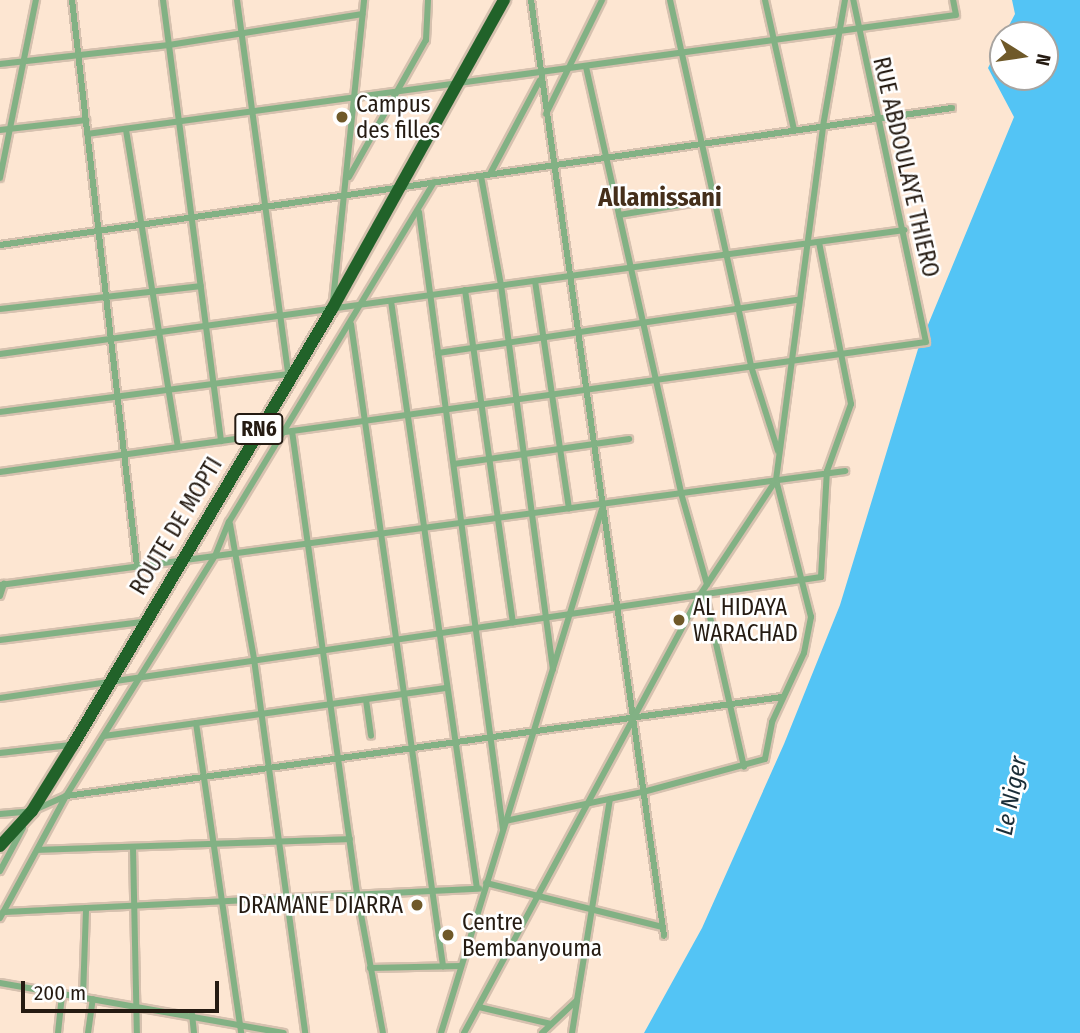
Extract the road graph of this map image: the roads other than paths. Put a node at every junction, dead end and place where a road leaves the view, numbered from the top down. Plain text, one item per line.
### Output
1 (36, 0) edge
2 (72, 0) edge
3 (163, 0) edge
4 (237, 0) edge
5 (365, 0) edge
6 (428, 0) edge
7 (531, 0) edge
8 (602, 0) edge
9 (670, 0) edge
10 (765, 0) edge
11 (845, 0) edge
12 (853, 0) edge
13 (953, 0) edge
14 (503, 1) edge
15 (363, 14) junction
16 (858, 29) junction
17 (839, 31) junction
18 (242, 34) junction
19 (775, 41) junction
20 (169, 45) junction
21 (682, 54) junction
22 (78, 55) junction
23 (23, 61) junction
24 (0, 64) edge
25 (586, 67) junction
26 (569, 69) junction
27 (541, 76) junction
28 (456, 85) junction
29 (399, 92) junction
30 (354, 98) junction
31 (952, 108) dead end
32 (252, 112) junction
33 (546, 114) junction
34 (877, 118) junction
35 (86, 120) junction
36 (179, 122) junction
37 (823, 126) junction
38 (10, 129) junction
39 (0, 130) edge
40 (126, 130) junction
41 (794, 130) junction
42 (87, 134) junction
43 (703, 143) junction
44 (606, 158) junction
45 (552, 165) junction
46 (490, 174) junction
47 (481, 176) junction
48 (0, 178) edge
49 (347, 180) junction
50 (435, 182) junction
51 (395, 188) junction
52 (346, 195) junction
53 (716, 199) junction
54 (265, 206) junction
55 (419, 210) junction
56 (618, 215) junction
57 (192, 217) junction
58 (141, 225) junction
59 (99, 230) junction
60 (905, 230) junction
61 (819, 242) junction
62 (807, 243) junction
63 (0, 245) edge
64 (730, 254) junction
65 (631, 268) junction
66 (572, 276) junction
67 (536, 281) junction
68 (501, 285) junction
69 (201, 286) junction
70 (466, 290) junction
71 (152, 293) junction
72 (428, 295) junction
73 (106, 297) junction
74 (798, 300) junction
75 (391, 301) junction
76 (362, 304) junction
77 (0, 309) edge
78 (332, 309) junction
79 (740, 309) junction
80 (278, 316) junction
81 (351, 323) junction
82 (643, 323) junction
83 (206, 326) junction
84 (581, 332) junction
85 (159, 333) junction
86 (544, 337) junction
87 (111, 339) junction
88 (509, 342) junction
89 (474, 347) junction
90 (841, 352) junction
91 (438, 353) junction
92 (0, 354) edge
93 (790, 361) junction
94 (751, 366) junction
95 (288, 376) junction
96 (655, 380) junction
97 (214, 384) junction
98 (589, 389) junction
99 (168, 391) junction
100 (552, 394) junction
101 (118, 397) junction
102 (516, 399) junction
103 (482, 404) junction
104 (447, 409) junction
105 (0, 412) edge
106 (406, 415) junction
107 (363, 421) junction
108 (289, 431) junction
109 (254, 436) junction
110 (629, 439) dead end
111 (221, 441) junction
112 (596, 444) junction
113 (178, 447) junction
114 (559, 449) junction
115 (778, 453) junction
116 (124, 454) junction
117 (525, 454) junction
118 (490, 459) junction
119 (454, 464) junction
120 (827, 471) junction
121 (845, 471) dead end
122 (0, 472) edge
123 (776, 480) junction
124 (681, 493) junction
125 (603, 503) junction
126 (569, 508) junction
127 (534, 513) junction
128 (499, 517) junction
129 (229, 522) junction
130 (462, 523) junction
131 (423, 528) junction
132 (380, 534) junction
133 (309, 543) junction
134 (235, 553) junction
135 (215, 556) junction
136 (182, 560) junction
137 (137, 566) junction
138 (800, 580) junction
139 (707, 584) junction
140 (2, 585) edge
141 (703, 595) junction
142 (0, 596) edge
143 (618, 607) junction
144 (572, 614) junction
145 (548, 618) junction
146 (142, 622) junction
147 (513, 623) junction
148 (475, 628) junction
149 (438, 633) junction
150 (0, 640) edge
151 (393, 640) junction
152 (324, 649) junction
153 (254, 659) junction
154 (553, 672) junction
155 (139, 676) junction
156 (109, 679) junction
157 (446, 688) junction
158 (402, 696) junction
159 (782, 697) junction
160 (0, 698) edge
161 (366, 700) junction
162 (729, 703) junction
163 (331, 704) junction
164 (261, 715) junction
165 (635, 716) junction
166 (196, 723) junction
167 (533, 735) junction
168 (104, 736) junction
169 (371, 736) dead end
170 (492, 740) junction
171 (73, 745) junction
172 (455, 745) junction
173 (410, 750) junction
174 (0, 753) edge
175 (338, 758) junction
176 (744, 766) junction
177 (270, 768) junction
178 (205, 778) junction
179 (643, 792) junction
180 (66, 796) junction
181 (610, 799) junction
182 (588, 804) junction
183 (32, 811) junction
184 (0, 814) edge
185 (506, 821) junction
186 (503, 829) junction
187 (350, 839) junction
188 (280, 841) junction
189 (213, 844) junction
190 (0, 846) edge
191 (133, 848) junction
192 (37, 850) junction
193 (0, 871) edge
194 (482, 887) junction
195 (429, 891) junction
196 (357, 893) junction
197 (539, 895) junction
198 (287, 896) junction
199 (221, 901) junction
200 (136, 905) junction
201 (86, 908) junction
202 (592, 910) junction
203 (2, 915) edge
204 (663, 928) junction
205 (664, 936) dead end
206 (443, 966) junction
207 (461, 966) junction
208 (370, 968) junction
209 (0, 983) edge
210 (62, 994) junction
211 (83, 996) junction
212 (93, 999) junction
213 (577, 1000) junction
214 (137, 1006) junction
215 (479, 1007) junction
216 (192, 1014) junction
217 (551, 1024) junction
218 (240, 1025) junction
219 (58, 1033) edge
220 (88, 1033) edge
221 (137, 1033) edge
222 (194, 1033) edge
223 (241, 1033) edge
224 (284, 1033) edge
225 (305, 1033) edge
226 (383, 1033) edge
227 (441, 1033) edge
228 (464, 1033) edge
229 (542, 1033) edge
230 (572, 1033) edge

1 - 23 street
2 - 22 street
3 - 20 street
4 - 18 street
5 - 15 street
6 - 29 street
7 - 27 street
8 - 26 street
9 - 21 street
10 - 19 street
11 - 17 street
12 - 16 street, RUE ABDOULAYE THIERO
13 - 16 street
14 - 28 highway, ROUTE DE MOPTI / RN6
15 - 18 street
15 - 30 street
16 - 17 street
16 - 34 street, RUE ABDOULAYE THIERO
17 - 19 street
17 - 37 street
18 - 20 street
18 - 32 street
19 - 21 street
19 - 41 street
20 - 22 street
20 - 36 street
21 - 25 street
21 - 43 street
22 - 23 street
22 - 35 street
23 - 24 street
23 - 38 street
25 - 26 street
25 - 44 street
26 - 27 street
26 - 33 street
27 - 28 street
27 - 33 street
27 - 46 street
28 - 29 street
28 - 51 highway, ROUTE DE MOPTI / RN6
29 - 30 street
29 - 49 street
30 - 32 street
30 - 49 street
31 - 34 street
32 - 36 street
32 - 54 street
33 - 45 street
34 - 37 street
34 - 60 street, RUE ABDOULAYE THIERO
35 - 38 street
35 - 42 street
36 - 40 street
36 - 57 street
37 - 41 street
37 - 62 street
38 - 39 street
38 - 48 street
40 - 42 street
40 - 58 street
41 - 43 street
42 - 59 street
43 - 44 street
43 - 53 street
44 - 45 street
44 - 56 street
45 - 46 street
45 - 66 street
46 - 47 street
47 - 50 street
47 - 68 street
49 - 52 street
50 - 51 street
50 - 55 street
51 - 52 street
51 - 78 highway, ROUTE DE MOPTI / RN6
52 - 54 street
52 - 78 street
53 - 56 street
53 - 64 street
54 - 57 street
54 - 80 street
55 - 72 street
55 - 76 street
56 - 65 street
57 - 58 street
57 - 69 street
58 - 59 street
58 - 71 street
59 - 63 street
59 - 73 street
60 - 61 street
60 - 90 street, RUE ABDOULAYE THIERO
61 - 62 street
61 - 90 street
62 - 64 street
62 - 74 street
64 - 65 street
64 - 79 street
65 - 66 street
65 - 82 street
66 - 67 street
66 - 84 street
67 - 68 street
67 - 86 street
68 - 70 street
68 - 88 street
69 - 71 street
69 - 83 street
70 - 72 street
70 - 89 street
71 - 73 street
71 - 85 street
72 - 75 street
72 - 91 street
73 - 77 street
73 - 87 street
74 - 79 street
74 - 93 street
75 - 76 street
75 - 106 street
76 - 78 street
76 - 81 street
78 - 80 street
78 - 95 highway, ROUTE DE MOPTI / RN6
79 - 82 street
79 - 94 street
80 - 83 street
80 - 95 street
81 - 107 street
81 - 108 street
82 - 84 street
82 - 96 street
83 - 85 street
83 - 97 street
84 - 86 street
84 - 98 street
85 - 87 street
85 - 99 street
86 - 88 street
86 - 100 street
87 - 92 street
87 - 101 street
88 - 89 street
88 - 102 street
89 - 91 street
89 - 103 street
90 - 93 street
90 - 120 street
91 - 104 street
93 - 94 street
93 - 115 street
94 - 96 street
94 - 115 street
95 - 97 street
95 - 109 highway, ROUTE DE MOPTI / RN6
96 - 98 street
96 - 124 street
97 - 99 street
97 - 111 street
98 - 100 street
98 - 112 street
99 - 101 street
99 - 113 street
100 - 102 street
100 - 114 street
101 - 105 street
101 - 116 street
102 - 103 street
102 - 117 street
103 - 104 street
103 - 118 street
104 - 106 street
104 - 119 street
106 - 107 street
106 - 131 street
107 - 108 street
107 - 132 street
108 - 109 street
108 - 129 street
108 - 133 street
109 - 111 street
109 - 136 highway, ROUTE DE MOPTI / RN6
110 - 112 street
111 - 113 street
112 - 114 street
112 - 125 street
113 - 116 street
114 - 117 street
114 - 126 street
115 - 123 street
116 - 122 street
116 - 137 street
117 - 118 street
117 - 127 street
118 - 119 street
118 - 128 street
119 - 130 street
120 - 121 street
120 - 123 street
120 - 138 street
123 - 124 street
123 - 138 street
123 - 139 street
124 - 125 street
124 - 139 street
125 - 126 street
125 - 143 street
125 - 144 street
126 - 127 street
127 - 128 street
127 - 145 street
128 - 130 street
128 - 147 street
129 - 134 street
129 - 135 street
130 - 131 street
130 - 148 street
131 - 132 street
131 - 149 street
132 - 133 street
132 - 151 street
133 - 134 street
133 - 152 street
134 - 135 street
134 - 153 street
135 - 136 street
135 - 155 street
136 - 137 street
136 - 146 highway, ROUTE DE MOPTI / RN6
137 - 140 street
138 - 141 street
138 - 159 street
139 - 141 street
140 - 142 street
141 - 143 street
141 - 162 street
141 - 165 street
143 - 144 street
143 - 165 street
144 - 145 street
144 - 154 street
145 - 147 street
145 - 154 street
146 - 150 street
146 - 156 highway, ROUTE DE MOPTI / RN6
147 - 148 street
148 - 149 street
148 - 170 street
149 - 151 street
149 - 157 street
151 - 152 street
151 - 158 street
152 - 153 street
152 - 163 street
153 - 155 street
153 - 164 street
154 - 167 street
155 - 156 street
155 - 168 street
156 - 160 street
156 - 171 highway, ROUTE DE MOPTI / RN6
157 - 158 street
157 - 172 street
158 - 161 street
158 - 173 street
159 - 162 street
159 - 176 street
161 - 163 street
161 - 169 street
162 - 165 street
162 - 176 street
163 - 164 street
163 - 175 street
164 - 166 street
164 - 177 street
165 - 167 street
165 - 179 street
165 - 182 street
166 - 168 street
166 - 178 street
167 - 170 street
167 - 185 street
168 - 180 street
170 - 172 street
170 - 186 street
171 - 174 street
171 - 183 highway, ROUTE DE MOPTI / RN6
172 - 173 street
172 - 194 street
173 - 175 street
173 - 195 street
175 - 177 street
175 - 187 street
176 - 179 street
177 - 178 street
177 - 188 street
178 - 180 street
178 - 189 street
179 - 181 street
179 - 204 street
180 - 183 street
180 - 192 street
181 - 182 street
181 - 202 street
182 - 185 street
182 - 197 street
183 - 184 street
183 - 190 highway, ROUTE DE MOPTI / RN6
183 - 193 street
185 - 186 street
186 - 194 street
187 - 188 street
187 - 196 street
188 - 189 street
188 - 198 street
189 - 191 street
189 - 199 street
191 - 192 street
191 - 200 street
192 - 203 street
194 - 195 street
194 - 197 street
194 - 207 street
195 - 196 street
195 - 206 street
196 - 198 street
196 - 208 street
197 - 202 street
197 - 215 street
198 - 199 street
198 - 225 street
199 - 200 street
199 - 218 street
200 - 201 street
200 - 214 street
201 - 203 street
201 - 211 street
202 - 204 street
202 - 213 street
204 - 205 street
206 - 207 street
206 - 208 street
207 - 227 street
208 - 226 street
209 - 210 street
210 - 211 street
210 - 219 street
211 - 212 street
212 - 214 street
212 - 220 street
213 - 217 street
213 - 230 street
214 - 216 street
214 - 221 street
215 - 217 street
215 - 228 street
216 - 218 street
216 - 222 street
217 - 229 street
218 - 223 street
218 - 224 street

